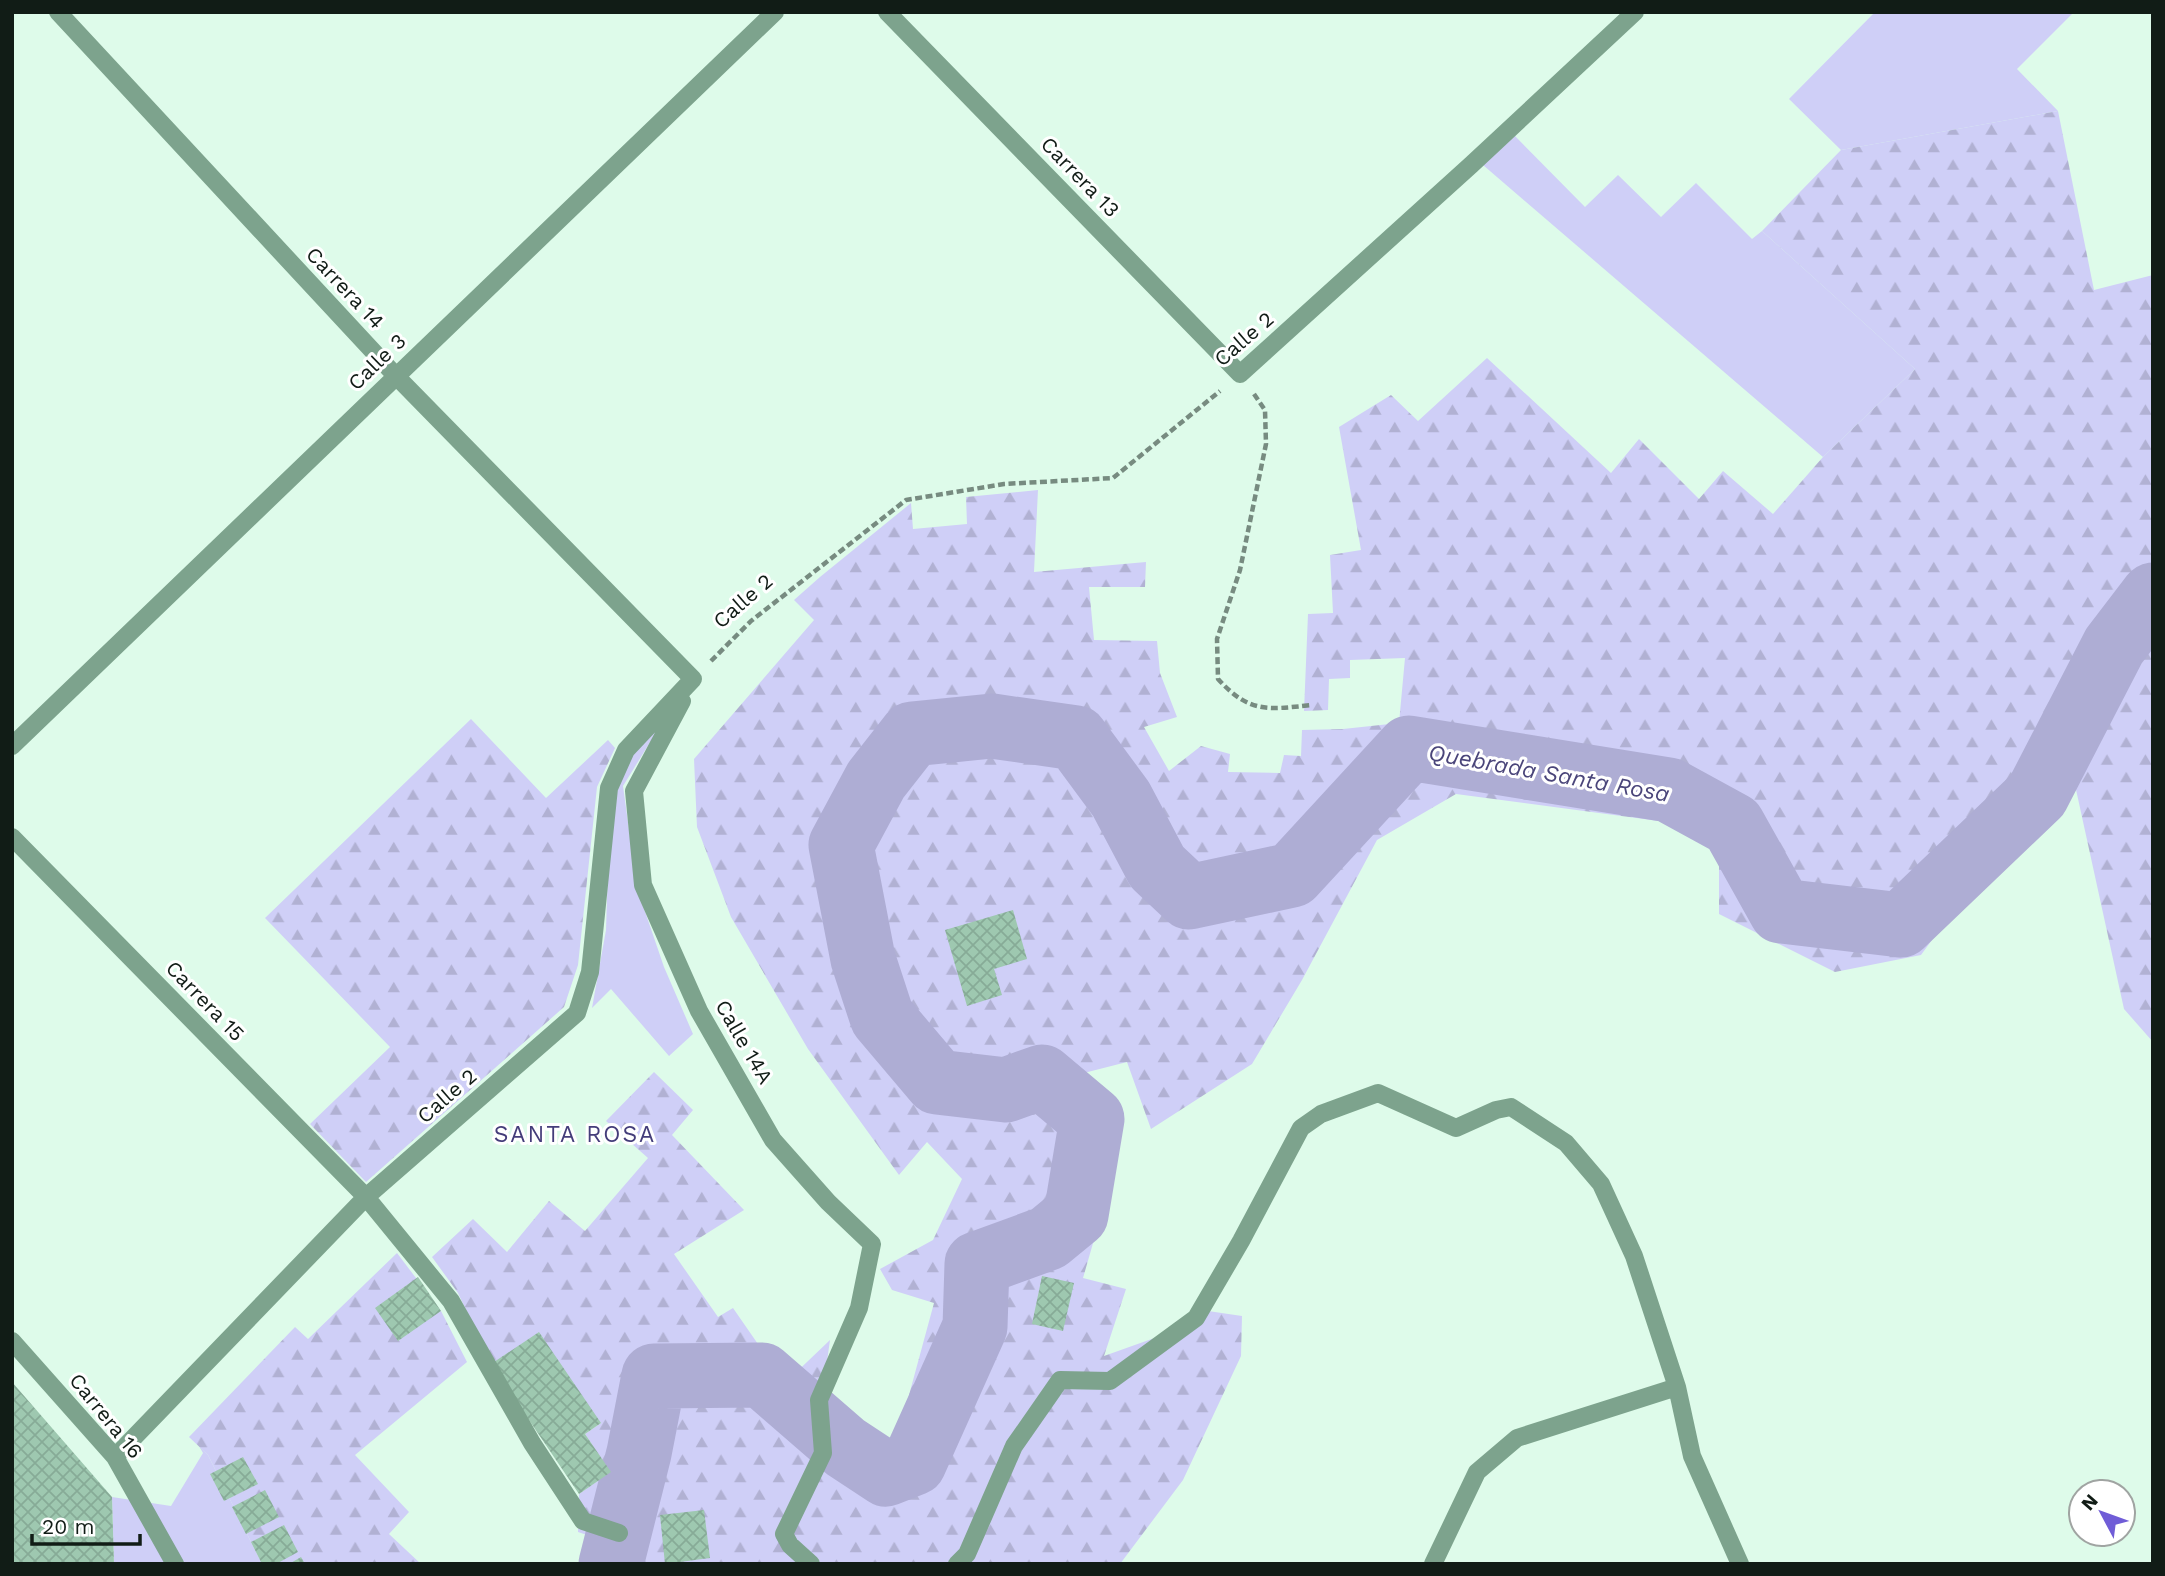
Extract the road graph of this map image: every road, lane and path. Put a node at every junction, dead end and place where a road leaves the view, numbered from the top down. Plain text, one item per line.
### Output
1 (58, 12) edge
2 (775, 12) edge
3 (887, 12) edge
4 (1635, 12) edge
5 (1240, 374) junction
6 (396, 376) junction
7 (693, 679) junction
8 (1311, 705) dead end
9 (12, 746) edge
10 (12, 837) edge
11 (366, 1198) junction
12 (12, 1341) edge
13 (1677, 1387) junction
14 (115, 1457) junction
15 (619, 1533) dead end
16 (175, 1564) edge
17 (811, 1564) edge
18 (957, 1564) edge
19 (1433, 1564) edge
20 (1740, 1564) edge

1 - 6 street, Carrera 14
2 - 6 street, Calle 3
3 - 5 street, Carrera 13
4 - 5 street, Calle 2
5 - 7 path, Calle 2
5 - 8 path
6 - 7 street, Carrera 14
6 - 9 street, Calle 3
7 - 11 street, Calle 2
7 - 17 street, Calle 14A
10 - 11 street, Carrera 15
11 - 14 street, Calle 2
11 - 15 street, Carrera 15
12 - 14 street, Carrera 16
13 - 18 street
13 - 19 street
13 - 20 street
14 - 16 street, Carrera 16

